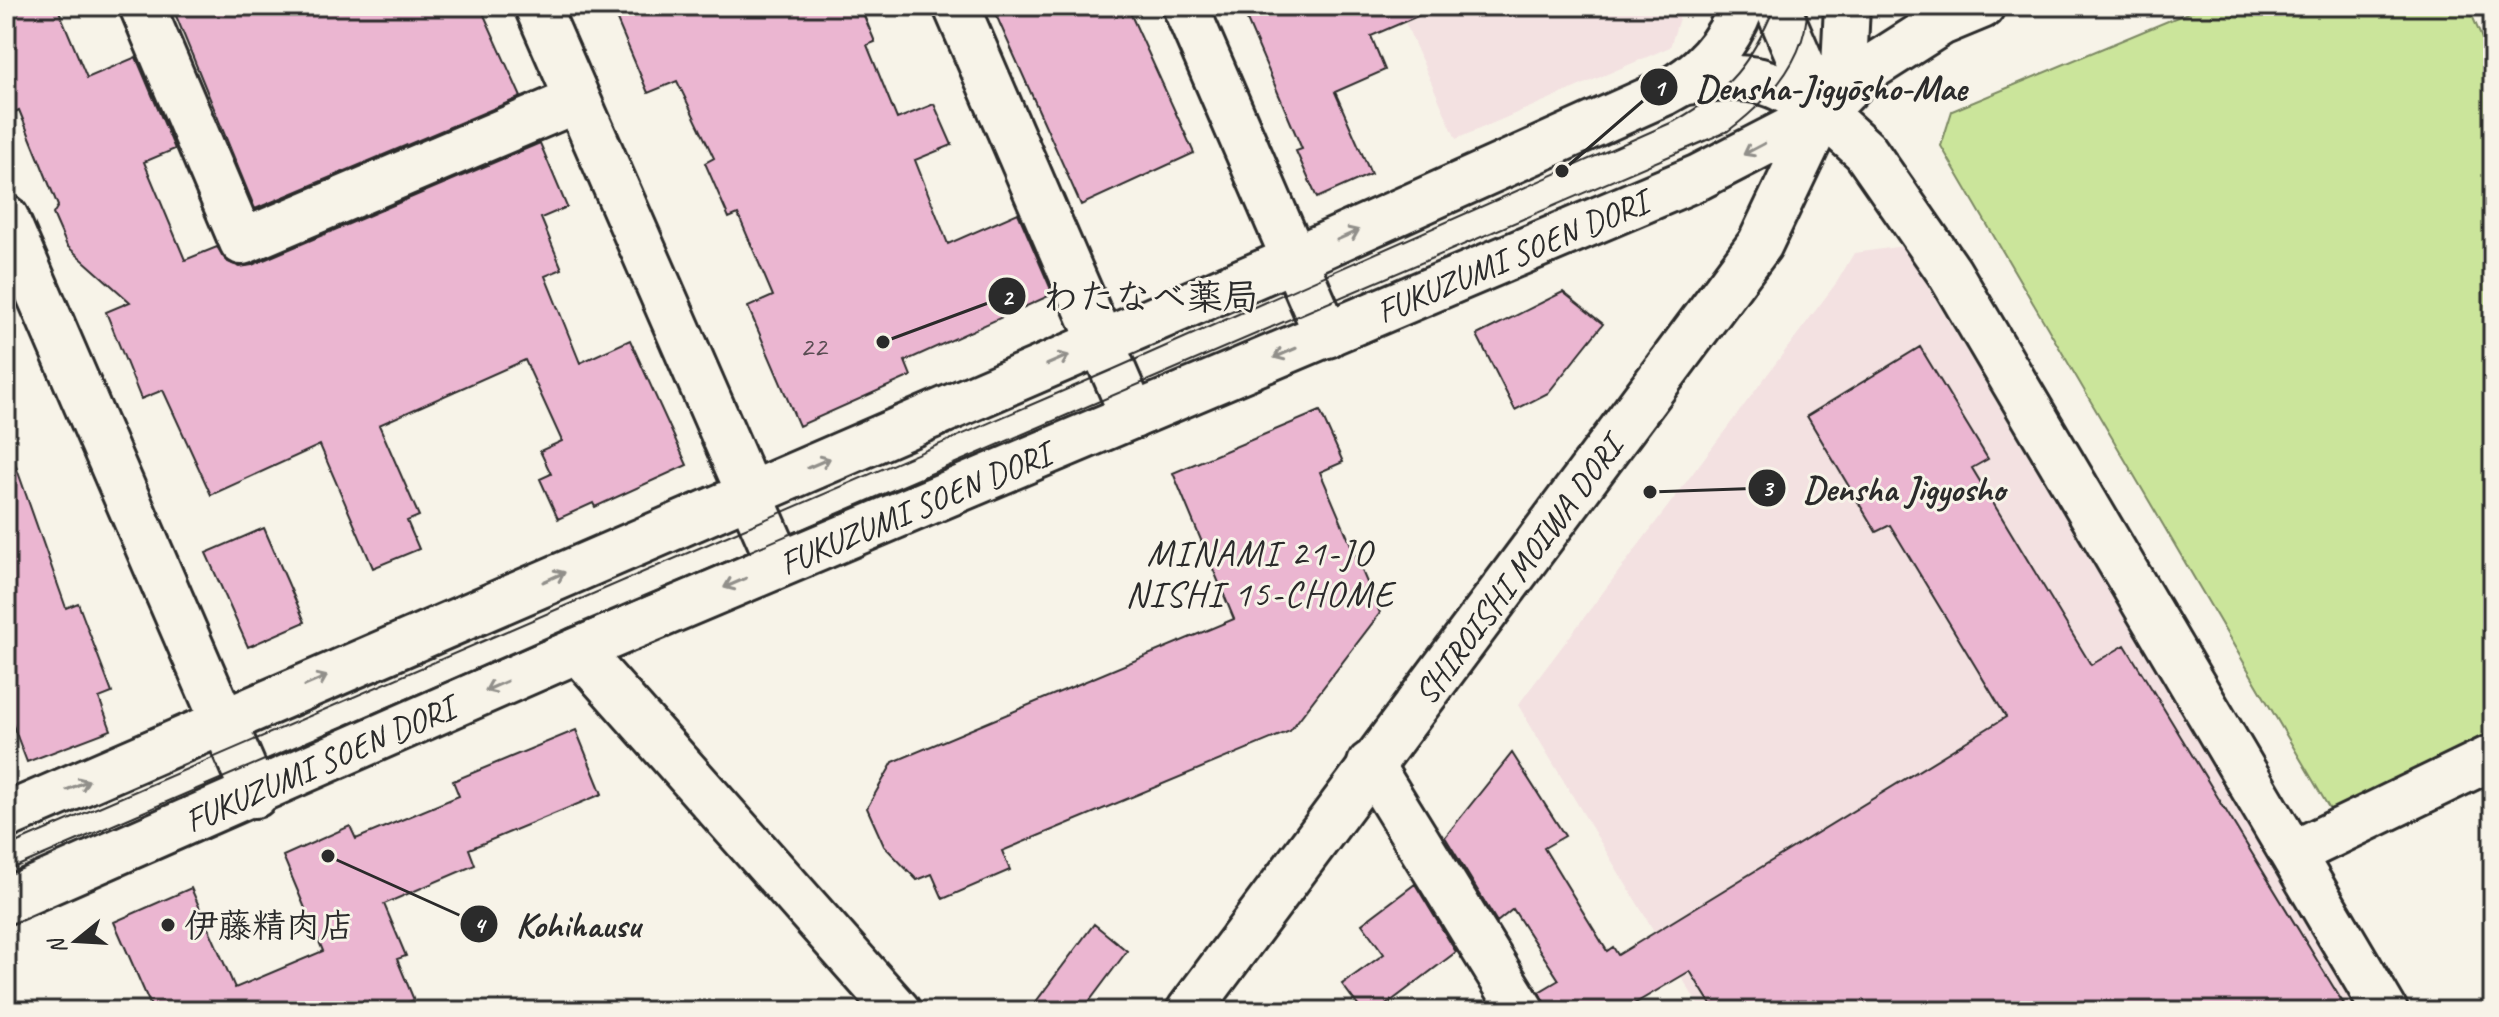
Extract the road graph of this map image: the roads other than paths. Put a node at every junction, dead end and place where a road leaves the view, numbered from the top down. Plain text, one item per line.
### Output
1 (142, 6) edge
2 (537, 6) edge
3 (956, 6) edge
4 (1185, 6) edge
5 (1742, 6) edge
6 (1777, 6) edge
7 (1847, 6) edge
8 (1982, 6) edge
9 (1687, 82) junction
10 (577, 100) junction
11 (1823, 113) junction
12 (6, 218) edge
13 (1294, 259) junction
14 (1327, 335) junction
15 (1102, 341) junction
16 (1133, 416) junction
17 (747, 494) junction
18 (780, 564) junction
19 (578, 650) junction
20 (223, 721) junction
21 (2493, 757) edge
22 (1370, 764) junction
23 (255, 795) junction
24 (6, 816) edge
25 (2294, 853) junction
26 (6, 901) edge
27 (898, 1011) edge
28 (1189, 1011) edge
29 (1522, 1011) edge
30 (2385, 1011) edge

1 - 10 street
2 - 10 street
3 - 15 street
4 - 13 street
5 - 9 street
6 - 11 street
7 - 11 street, SHIROISHI MOIWA DORI
8 - 11 street, FUKUZUMI SOEN DORI
9 - 11 street
13 -> 9 street
10 - 17 street
11 -> 14 street, FUKUZUMI SOEN DORI
11 - 22 street, SHIROISHI MOIWA DORI
11 - 25 street
12 - 20 street
13 - 14 street
13 - 15 street
14 -> 16 street, FUKUZUMI SOEN DORI
15 - 16 street
17 -> 15 street
16 - 18 street, FUKUZUMI SOEN DORI
17 - 18 street
20 -> 17 street
18 -> 19 street, FUKUZUMI SOEN DORI
19 -> 23 street, FUKUZUMI SOEN DORI
19 - 27 street
20 - 23 street
24 -> 20 street
21 - 25 street
22 - 28 street, SHIROISHI MOIWA DORI
22 - 29 street
23 - 26 street, FUKUZUMI SOEN DORI
25 - 30 street

